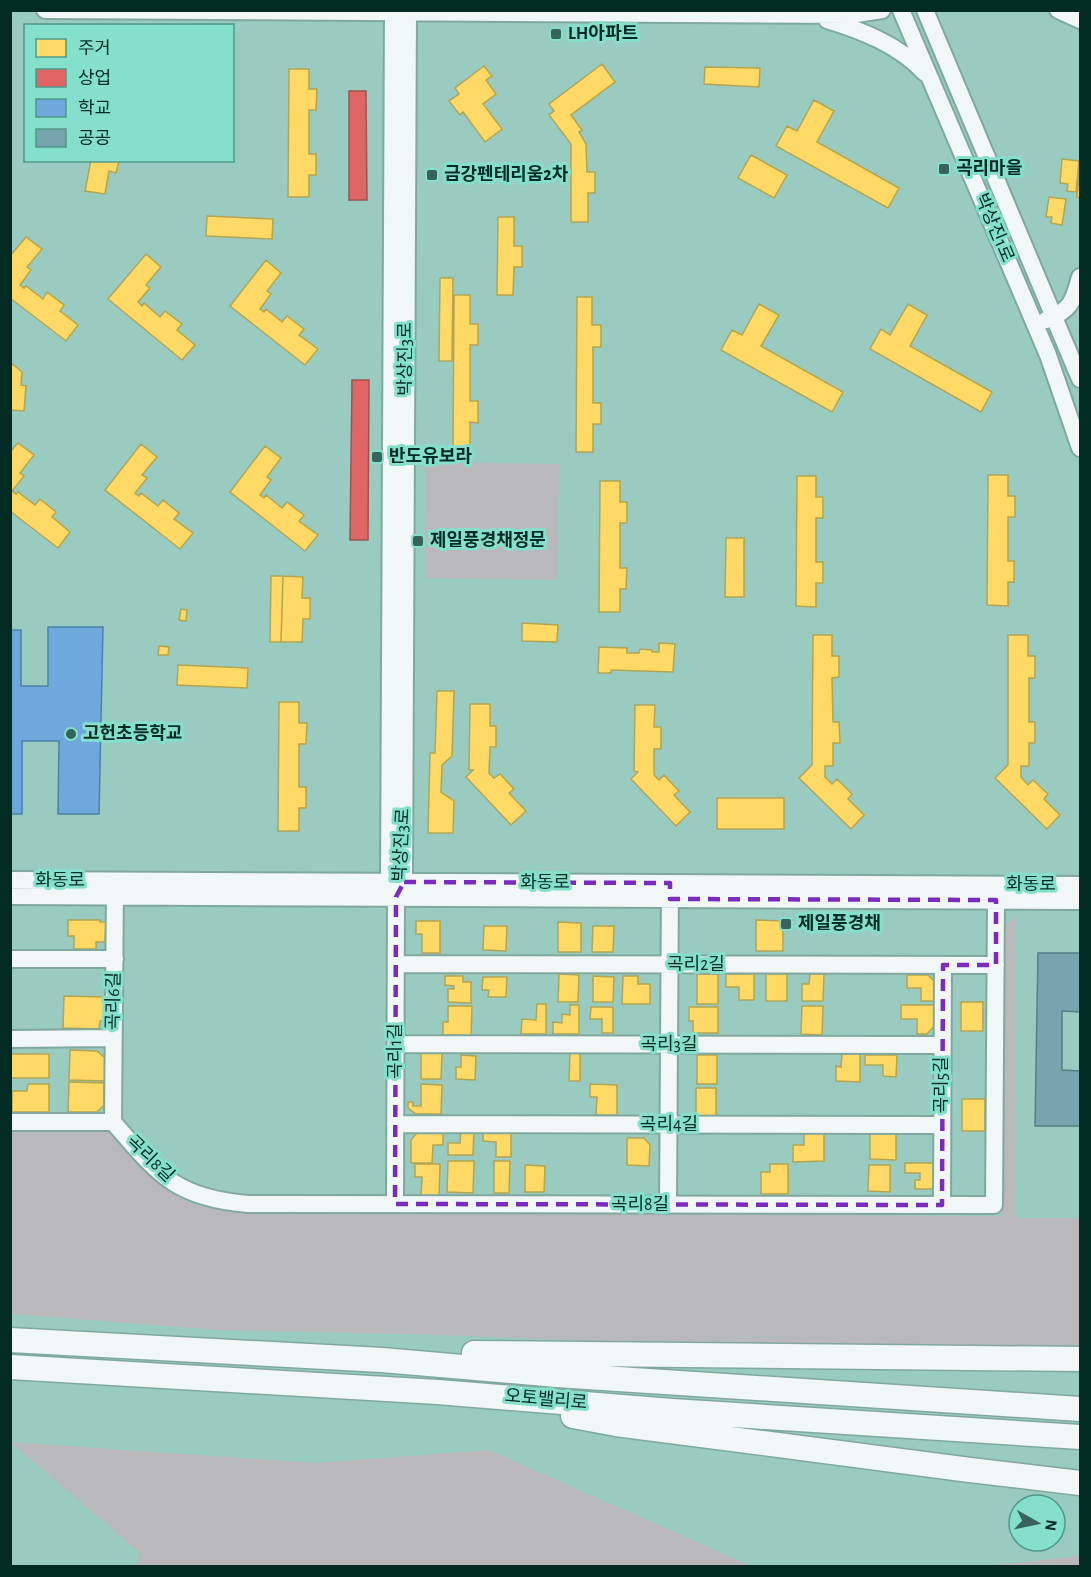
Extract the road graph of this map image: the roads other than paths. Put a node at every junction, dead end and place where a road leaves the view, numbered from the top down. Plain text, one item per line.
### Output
1 (45, 10) edge
2 (882, 10) edge
3 (901, 10) edge
4 (925, 10) edge
5 (1058, 10) edge
6 (400, 11) edge
7 (803, 14) junction
8 (1080, 20) edge
9 (931, 80) junction
10 (1080, 277) edge
11 (1075, 307) edge
12 (1055, 316) junction
13 (1035, 324) junction
14 (1080, 379) edge
15 (1080, 448) edge
16 (10, 880) edge
17 (1080, 885) edge
18 (396, 887) junction
19 (115, 888) junction
20 (670, 891) junction
21 (10, 896) edge
22 (996, 900) junction
23 (1080, 901) edge
24 (10, 959) edge
25 (115, 959) junction
26 (396, 964) junction
27 (669, 965) junction
28 (943, 965) junction
29 (996, 965) junction
30 (114, 1038) junction
31 (10, 1039) edge
32 (396, 1044) junction
33 (669, 1044) junction
34 (942, 1045) junction
35 (10, 1122) edge
36 (113, 1122) junction
37 (396, 1124) junction
38 (668, 1125) junction
39 (942, 1125) junction
40 (395, 1204) junction
41 (668, 1205) junction
42 (942, 1205) junction
43 (10, 1340) edge
44 (344, 1358) junction
45 (1080, 1359) edge
46 (10, 1367) edge
47 (438, 1392) junction
48 (1080, 1409) edge
49 (1080, 1437) edge
50 (1080, 1483) edge

1 - 6 street
2 - 7 street
3 - 9 street, 박상진1로
4 - 12 street, 박상진1로
5 - 8 street
6 - 7 street
6 - 18 street, 박상진3로
7 - 9 street
9 - 13 street, 박상진1로
10 - 11 street
11 - 12 street
12 - 13 street
12 - 14 street, 박상진1로
13 - 15 street, 박상진1로
16 - 19 street, 화동로
17 - 20 street, 화동로
18 - 19 street, 화동로
18 - 20 street, 화동로
18 - 26 street, 곡리1길
19 - 21 street, 화동로
19 - 25 street, 곡리6길
20 - 22 street, 화동로
20 - 27 street
22 - 23 street, 화동로
22 - 29 street, 곡리8길
24 - 25 street
25 - 30 street, 곡리6길
26 - 27 street, 곡리2길
26 - 32 street, 곡리1길
27 - 28 street, 곡리2길
27 - 33 street
28 - 29 street, 곡리2길
28 - 34 street, 곡리5길
29 - 42 street, 곡리8길
30 - 31 street
30 - 36 street, 곡리6길
32 - 33 street, 곡리3길
32 - 37 street, 곡리1길
33 - 34 street, 곡리3길
33 - 38 street
34 - 39 street, 곡리5길
35 - 36 street, 곡리8길
36 - 40 street, 곡리8길
37 - 38 street, 곡리4길
37 - 40 street, 곡리1길
38 - 39 street, 곡리4길
38 - 41 street
39 - 42 street, 곡리5길
40 - 41 street, 곡리8길
41 - 42 street, 곡리8길
43 - 44 highway, 오토밸리로
44 - 45 highway
44 - 48 highway, 오토밸리로
46 - 47 highway, 오토밸리로
47 - 49 highway, 오토밸리로
47 - 50 highway

